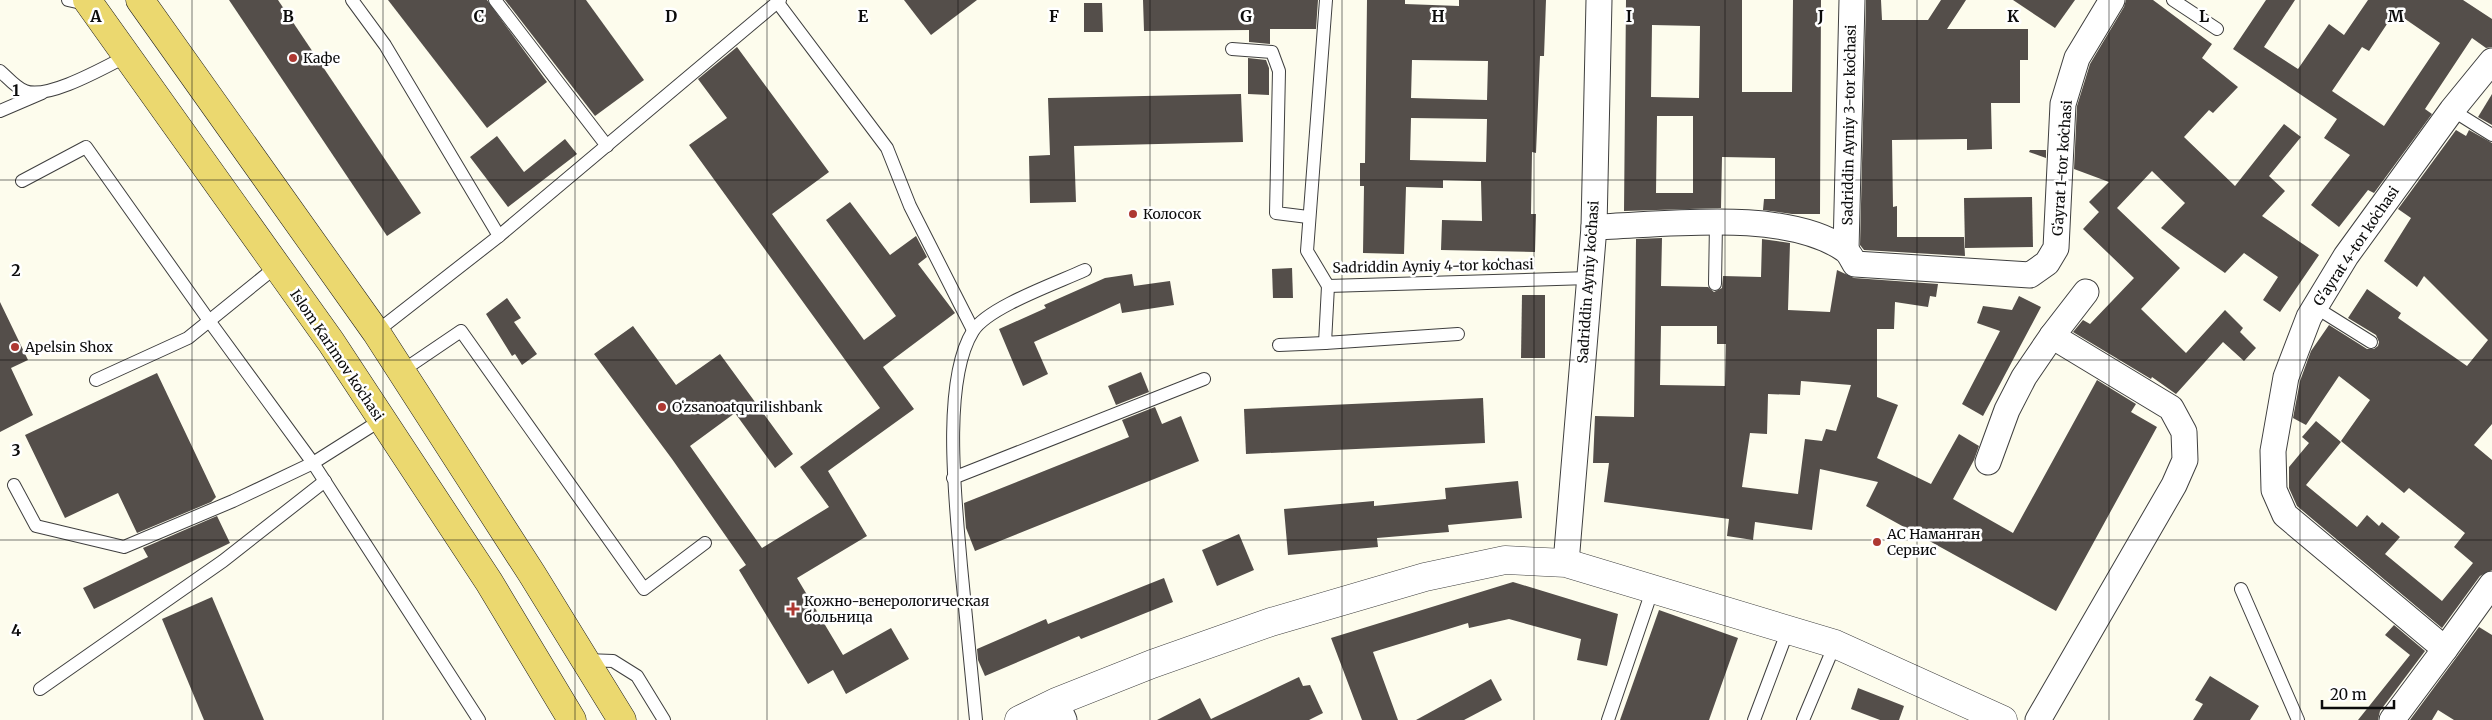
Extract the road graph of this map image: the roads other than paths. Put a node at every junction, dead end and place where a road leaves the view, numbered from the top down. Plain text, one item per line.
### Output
1 (352, 0) edge
2 (495, 0) edge
3 (1326, 0) edge
4 (1599, 0) edge
5 (1852, 0) edge
6 (2112, 0) edge
7 (2173, 0) edge
8 (82, 2) edge
9 (779, 2) edge
10 (148, 3) edge
11 (2217, 29) dead end
12 (1232, 49) dead end
13 (127, 56) junction
14 (2492, 61) edge
15 (0, 71) edge
16 (47, 92) junction
17 (2452, 110) junction
18 (0, 111) edge
19 (2492, 135) edge
20 (607, 146) junction
21 (22, 181) dead end
22 (1308, 216) junction
23 (1716, 223) junction
24 (1594, 227) junction
25 (499, 236) junction
26 (1846, 250) junction
27 (277, 266) junction
28 (1085, 270) dead end
29 (1589, 278) junction
30 (1715, 284) dead end
31 (1328, 286) junction
32 (2086, 292) dead end
33 (2315, 307) junction
34 (210, 322) junction
35 (973, 330) junction
36 (376, 332) junction
37 (1458, 334) dead end
38 (2052, 336) junction
39 (2371, 342) dead end
40 (1325, 343) junction
41 (1279, 345) dead end
42 (402, 371) junction
43 (1204, 379) dead end
44 (96, 380) dead end
45 (381, 420) junction
46 (1988, 462) dead end
47 (313, 463) junction
48 (953, 478) junction
49 (325, 481) junction
50 (14, 486) dead end
51 (705, 543) dead end
52 (1566, 563) junction
53 (2492, 584) edge
54 (1653, 588) junction
55 (2241, 589) dead end
56 (1788, 630) junction
57 (1835, 644) junction
58 (2445, 649) junction
59 (585, 660) junction
60 (40, 689) dead end
61 (1060, 711) edge
62 (479, 720) edge
63 (572, 720) edge
64 (622, 720) edge
65 (664, 720) edge
66 (976, 720) edge
67 (1018, 720) edge
68 (1608, 720) edge
69 (1754, 720) edge
70 (1804, 720) edge
71 (2003, 720) edge
72 (2038, 720) edge
73 (2298, 720) edge
74 (2392, 720) edge

1 - 25 lane
2 - 20 lane
3 - 22 lane, Sadriddin Ayniy 4-tor koʻchasi
4 - 24 street, Sadriddin Ayniy koʻchasi
5 - 26 street, Sadriddin Ayniy 3-tor koʻchasi
6 - 26 street, Gʻayrat 1-tor koʻchasi
7 - 11 lane
8 - 13 main road, Islom Karimov koʻchasi
9 - 20 lane
9 - 35 lane
10 - 36 main road
12 - 22 lane
13 - 16 lane
13 - 27 main road, Islom Karimov koʻchasi
14 - 17 street, G'ayrat 4-tor koʻchasi
15 - 16 lane
16 - 18 lane
17 - 19 lane
17 - 33 street, G'ayrat 4-tor koʻchasi
20 - 25 lane
21 - 34 lane
22 - 31 lane, Sadriddin Ayniy 4-tor koʻchasi
23 - 24 street
23 - 26 street
23 - 30 lane
24 - 29 street, Sadriddin Ayniy koʻchasi
25 - 36 lane
27 - 34 lane
27 - 45 main road, Islom Karimov koʻchasi
28 - 35 lane
29 - 31 lane, Sadriddin Ayniy 4-tor koʻchasi
29 - 52 street, Sadriddin Ayniy koʻchasi
31 - 40 lane
32 - 38 street
33 - 39 lane
33 - 58 street, G'ayrat 4-tor koʻchasi
34 - 44 lane
34 - 47 lane
35 - 48 lane
36 - 42 main road
37 - 40 lane
38 - 46 street
38 - 72 street
40 - 41 lane
42 - 51 lane
42 - 59 main road
43 - 48 lane
45 - 47 lane
45 - 63 main road, Islom Karimov koʻchasi
47 - 49 lane
47 - 50 lane
48 - 66 lane
49 - 60 lane
49 - 62 lane
52 - 54 street
52 - 61 street
53 - 58 street
54 - 56 street
54 - 68 lane
55 - 73 lane
56 - 57 street
56 - 69 lane
57 - 70 lane
57 - 71 street
58 - 74 street
59 - 64 main road
59 - 65 lane
61 - 67 street

